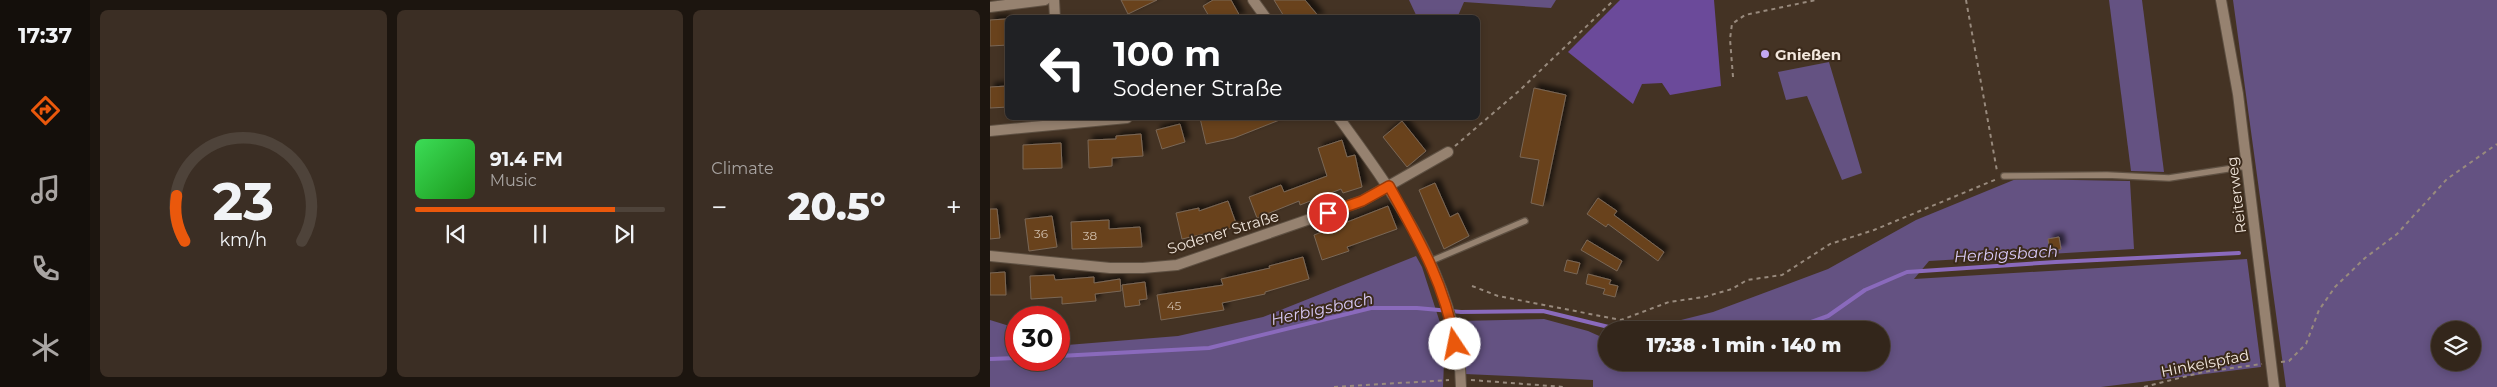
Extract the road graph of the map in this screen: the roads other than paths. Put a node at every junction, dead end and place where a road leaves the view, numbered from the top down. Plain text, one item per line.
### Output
1 (1044, 0) edge
2 (1054, 0) edge
3 (1253, 0) edge
4 (2221, 0) edge
5 (990, 7) edge
6 (1056, 15) edge
7 (1264, 15) edge
8 (1086, 120) edge
9 (1340, 120) edge
10 (1066, 121) edge
11 (990, 130) edge
12 (1448, 152) road end
13 (2248, 166) junction
14 (2004, 176) road end
15 (1389, 186) junction
16 (1525, 221) dead end
17 (990, 256) edge
18 (1430, 261) junction
19 (1461, 383) edge
20 (2274, 387) edge

1 - 5 street
2 - 6 street
3 - 7 street
4 - 13 street, Reiterweg
8 - 10 street
9 - 15 street
10 - 11 street
12 - 15 street, Sodener Straße
13 - 14 lane
13 - 20 street, Reiterweg
15 - 17 street, Sodener Straße
15 - 18 street
16 - 18 lane
18 - 19 street

